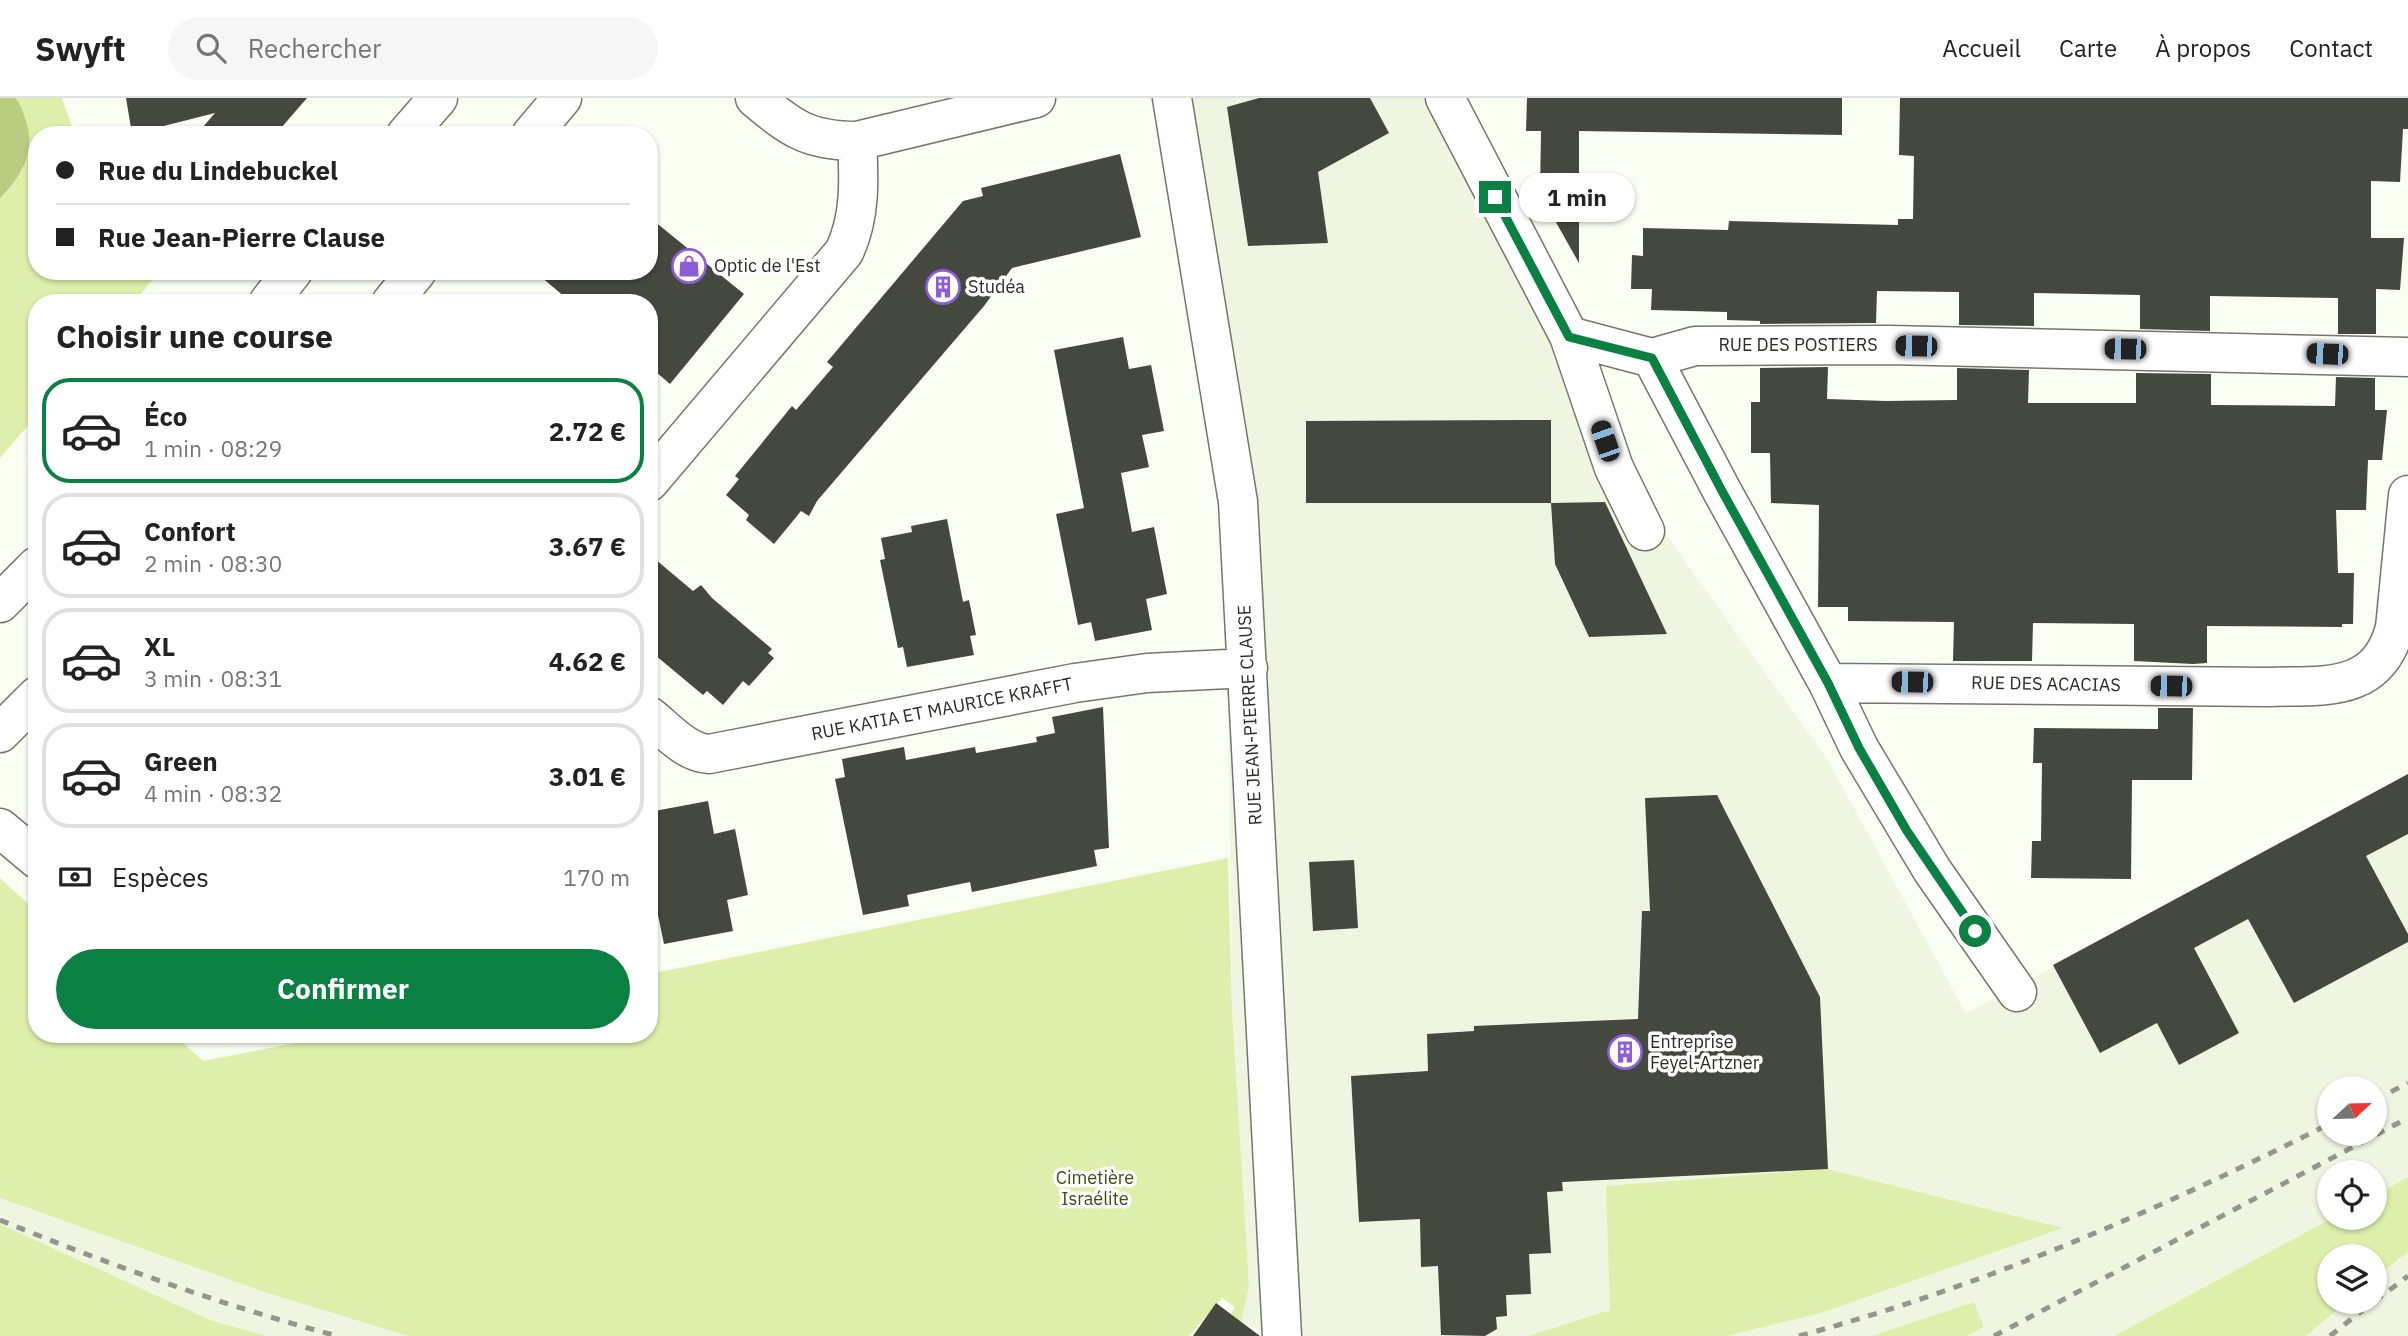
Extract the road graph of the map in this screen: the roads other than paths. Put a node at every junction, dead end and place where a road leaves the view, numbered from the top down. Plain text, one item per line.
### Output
1 (438, 98) edge
2 (562, 98) edge
3 (755, 98) edge
4 (1036, 98) edge
5 (1172, 98) edge
6 (1444, 98) edge
7 (414, 126) edge
8 (539, 126) edge
9 (857, 141) junction
10 (286, 280) edge
11 (410, 280) edge
12 (275, 294) edge
13 (398, 294) edge
14 (1569, 337) junction
15 (2408, 357) edge
16 (1652, 358) junction
17 (658, 471) edge
18 (2408, 495) edge
19 (1645, 531) dead end
20 (28, 575) edge
21 (0, 603) edge
22 (1248, 668) junction
23 (1828, 683) junction
24 (28, 705) edge
25 (658, 723) edge
26 (0, 733) edge
27 (0, 828) edge
28 (28, 851) edge
29 (2017, 992) dead end
30 (1282, 1336) edge

1 - 7 street
2 - 8 street
3 - 9 street
4 - 9 street
5 - 22 street, RUE JEAN-PIERRE CLAUSE
6 - 14 street
9 - 17 street
10 - 12 street
11 - 13 street
14 - 16 street
14 - 19 street
15 - 16 street, RUE DES POSTIERS
16 - 23 street
18 - 23 street, RUE DES ACACIAS
20 - 21 street
22 - 25 street, RUE KATIA ET MAURICE KRAFFT
22 - 30 street, RUE JEAN-PIERRE CLAUSE
23 - 29 street
24 - 26 street
27 - 28 street

